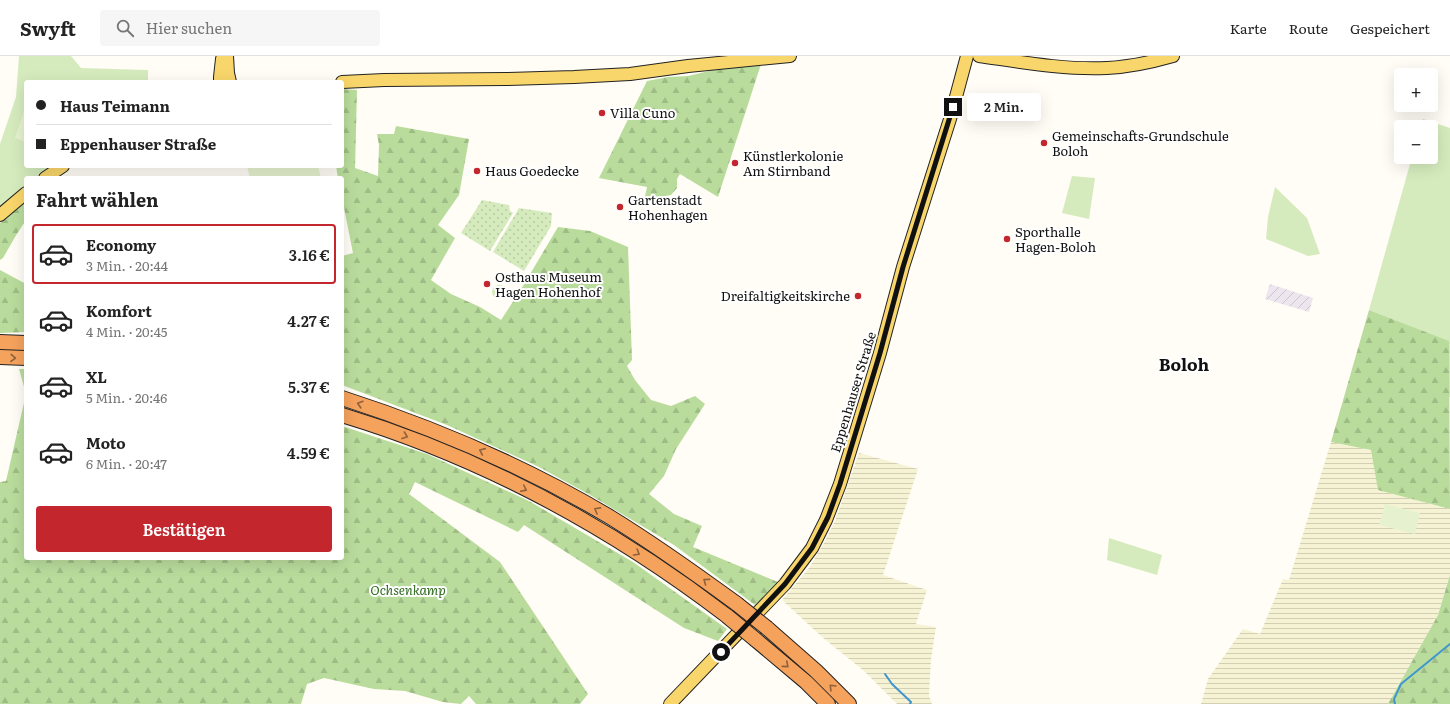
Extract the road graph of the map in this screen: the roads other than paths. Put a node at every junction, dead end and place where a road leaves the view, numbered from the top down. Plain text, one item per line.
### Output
1 (223, 56) edge
2 (227, 56) edge
3 (790, 56) edge
4 (967, 56) edge
5 (979, 56) edge
6 (1173, 56) edge
7 (220, 80) edge
8 (230, 80) edge
9 (344, 82) edge
10 (60, 168) edge
11 (48, 176) edge
12 (24, 195) edge
13 (0, 215) edge
14 (0, 342) edge
15 (24, 343) edge
16 (0, 357) edge
17 (24, 358) edge
18 (344, 399) edge
19 (344, 415) edge
20 (670, 704) edge
21 (828, 704) edge
22 (849, 704) edge

1 - 7 main road
2 - 8 main road
3 - 9 main road
4 - 20 main road, Eppenhauser Straße
5 - 6 main road
10 - 11 main road
12 - 13 main road
14 - 15 highway
16 -> 17 highway
22 -> 18 highway, bridge
19 -> 21 highway, bridge

